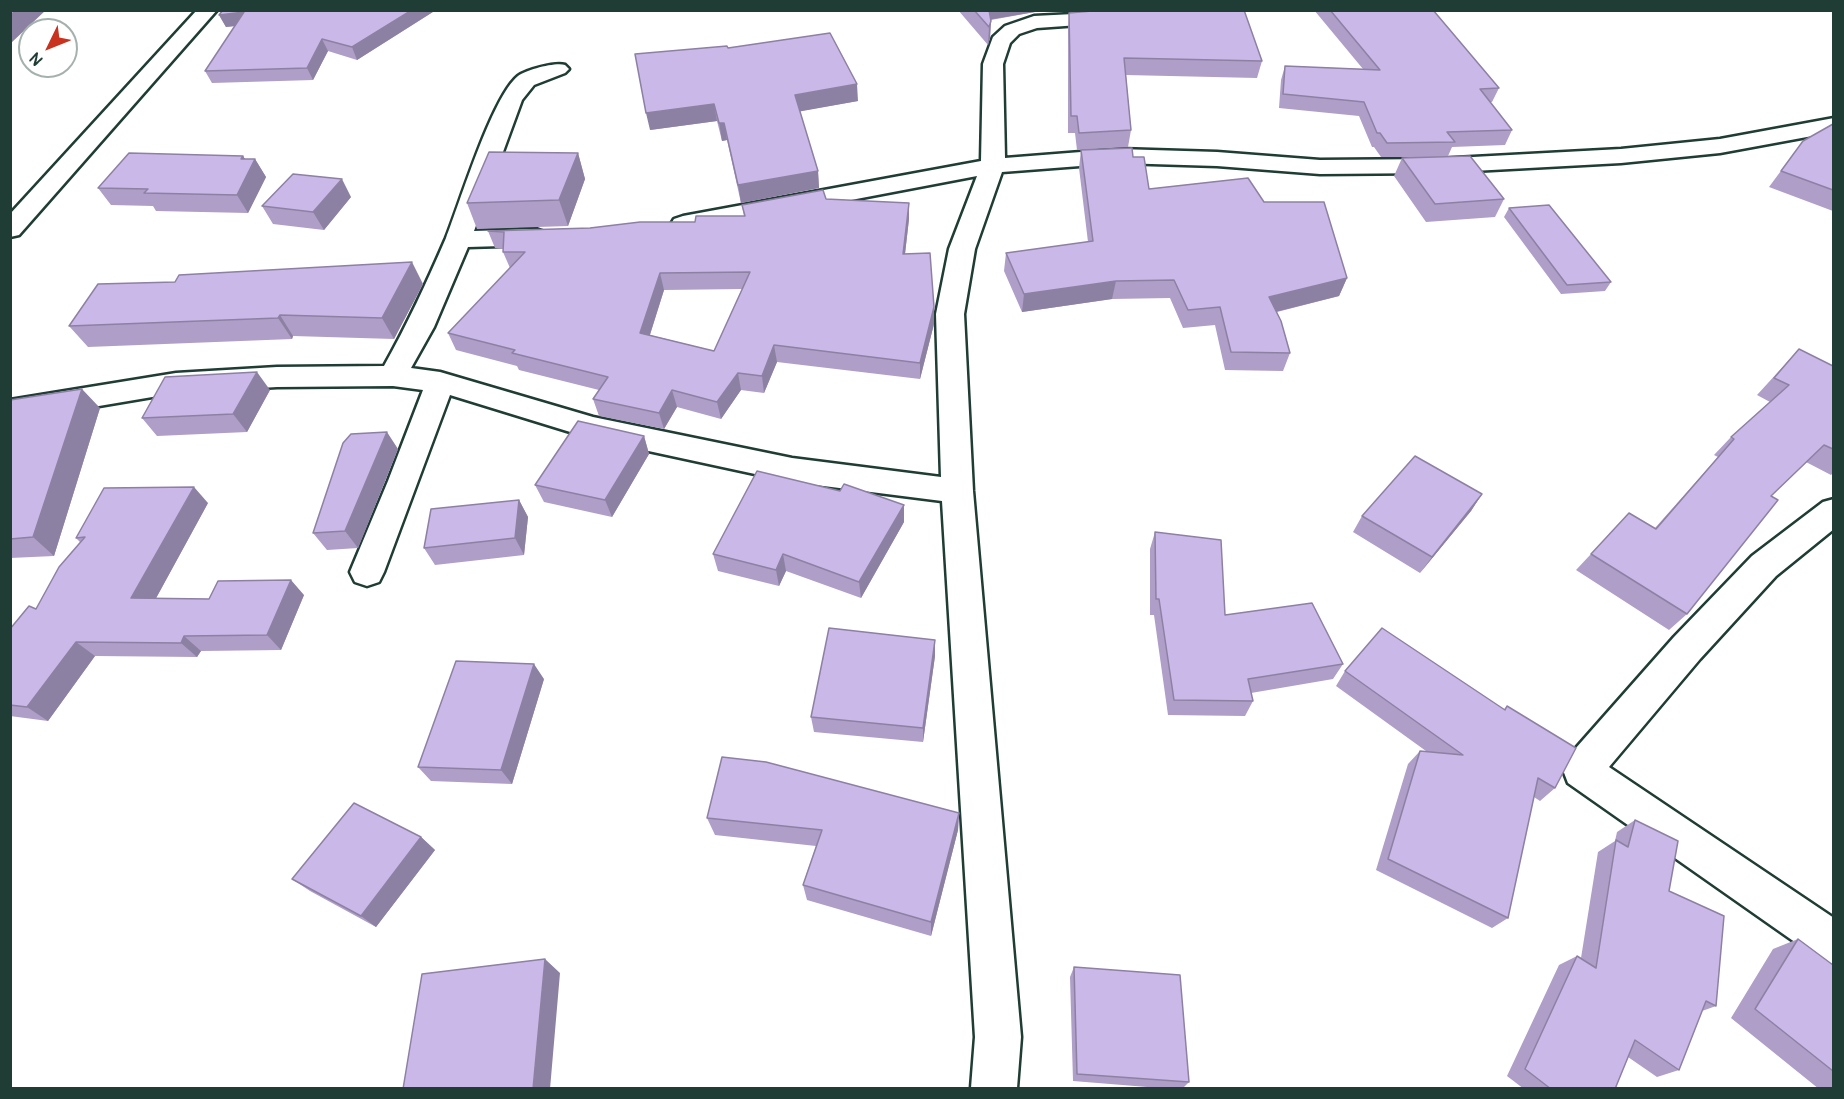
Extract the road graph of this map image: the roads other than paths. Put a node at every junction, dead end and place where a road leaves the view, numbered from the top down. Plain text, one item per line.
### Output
1 (208, 10) edge
2 (1138, 16) edge
3 (558, 69) dead end
4 (1833, 125) edge
5 (993, 166) junction
6 (663, 227) edge
7 (10, 230) edge
8 (561, 236) edge
9 (458, 238) junction
10 (393, 376) junction
11 (440, 382) junction
12 (10, 411) edge
13 (957, 491) junction
14 (1833, 511) edge
15 (367, 572) dead end
16 (1833, 944) edge
17 (994, 1089) edge

1 - 7 street
2 - 5 street
3 - 9 street
4 - 5 street
5 - 6 street
5 - 13 street
8 - 9 street
9 - 10 street
10 - 11 street
10 - 12 street
11 - 13 street
11 - 15 street
13 - 17 street
14 - 16 street

